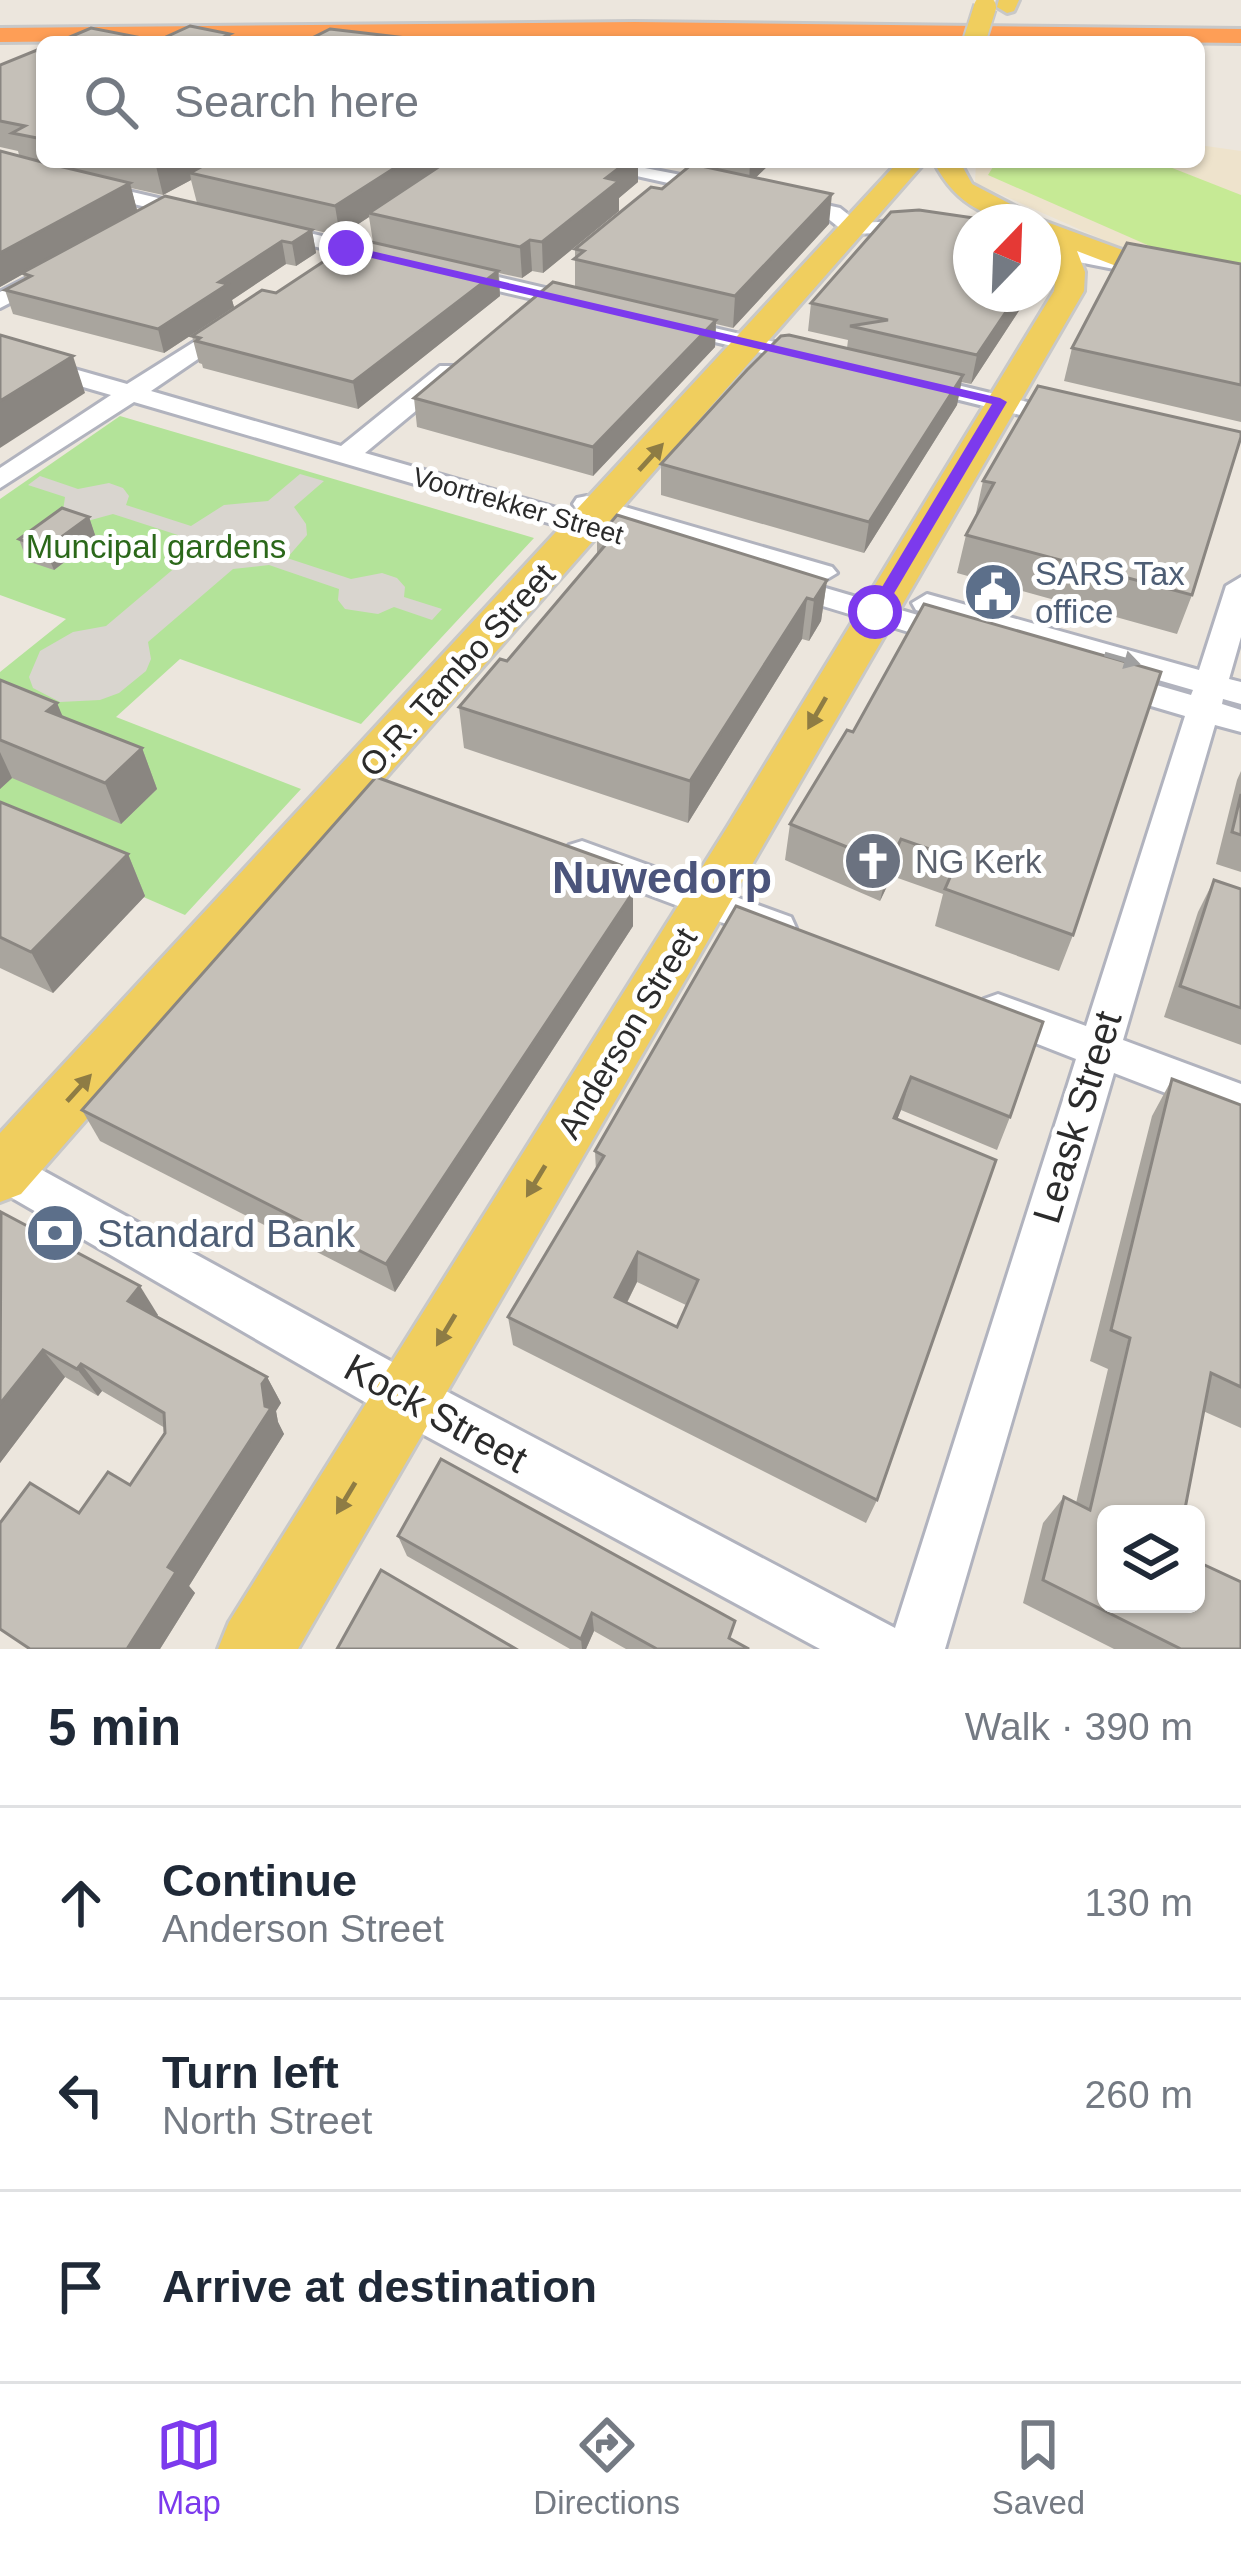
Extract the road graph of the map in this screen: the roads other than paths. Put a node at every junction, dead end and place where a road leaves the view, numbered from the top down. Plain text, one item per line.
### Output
1 (664, 4) dead end
2 (997, 4) edge
3 (387, 16) junction
4 (1241, 22) edge
5 (429, 31) junction
6 (1, 32) edge
7 (537, 36) edge
8 (978, 36) edge
9 (998, 36) edge
10 (1241, 36) edge
11 (1241, 58) edge
12 (1205, 63) edge
13 (0, 167) edge
14 (604, 168) edge
15 (907, 168) edge
16 (950, 168) edge
17 (204, 186) edge
18 (992, 204) edge
19 (169, 206) junction
20 (213, 217) edge
21 (866, 218) junction
22 (383, 224) edge
23 (915, 226) junction
24 (257, 227) edge
25 (129, 229) edge
26 (953, 233) edge
27 (1061, 237) edge
28 (1061, 252) edge
29 (337, 255) junction
30 (1061, 256) edge
31 (70, 262) edge
32 (1145, 268) junction
33 (1241, 287) edge
34 (1069, 291) junction
35 (0, 302) edge
36 (268, 302) edge
37 (604, 309) edge
38 (646, 319) edge
39 (0, 339) edge
40 (752, 344) junction
41 (470, 352) edge
42 (0, 355) edge
43 (842, 365) edge
44 (888, 376) edge
45 (141, 387) junction
46 (1000, 402) junction
47 (1088, 423) edge
48 (355, 448) junction
49 (0, 480) edge
50 (596, 517) junction
51 (1241, 586) edge
52 (882, 602) junction
53 (1223, 702) edge
54 (363, 774) junction
55 (406, 790) edge
56 (556, 846) edge
57 (706, 902) junction
58 (815, 943) edge
59 (968, 999) edge
60 (1098, 1048) junction
61 (1241, 1103) edge
62 (2, 1170) edge
63 (406, 1398) junction
64 (256, 1649) edge
65 (877, 1649) edge
66 (916, 1649) edge

1 - 3 highway
2 - 8 main road, bridge
2 - 9 main road
3 - 4 highway
3 - 6 highway
5 - 6 highway
5 - 7 highway
5 - 10 highway
11 - 12 highway
13 - 19 street
14 - 21 street
15 - 21 main road, O.R. Tambo Street
16 - 18 main road
17 - 19 street
19 - 20 street
19 - 25 street
21 - 23 street
21 - 23 street
21 - 40 main road, O.R. Tambo Street
22 - 29 street
23 - 26 street
24 - 29 street
27 - 32 main road
28 - 32 street
29 - 37 street
30 - 34 main road
31 - 35 street
32 - 33 street
32 - 34 main road
34 - 46 main road, Anderson Street
36 - 45 street
38 - 40 street
39 - 45 street, Voortrekker Street
40 - 43 street
50 -> 40 main road, O.R. Tambo Street
41 - 48 street
42 - 45 street, Voortrekker Street
44 - 46 street
45 - 48 street, Voortrekker Street
45 - 49 street
46 - 47 street
46 - 52 main road, Anderson Street
48 - 50 street, Voortrekker Street
50 - 52 street, Voortrekker Street
50 - 54 main road, O.R. Tambo Street
51 - 53 street, Leask Street
52 - 53 street, Voortrekker Street
52 -> 57 main road, Anderson Street
53 - 60 street, Leask Street
54 - 55 street
62 -> 54 main road, O.R. Tambo Street
56 - 57 street
57 - 58 street
57 -> 63 main road, Anderson Street
59 - 60 street
60 - 61 street
60 - 66 street, Leask Street
62 - 63 street, Kock Street
63 -> 64 main road, Anderson Street
63 - 65 street, Kock Street

